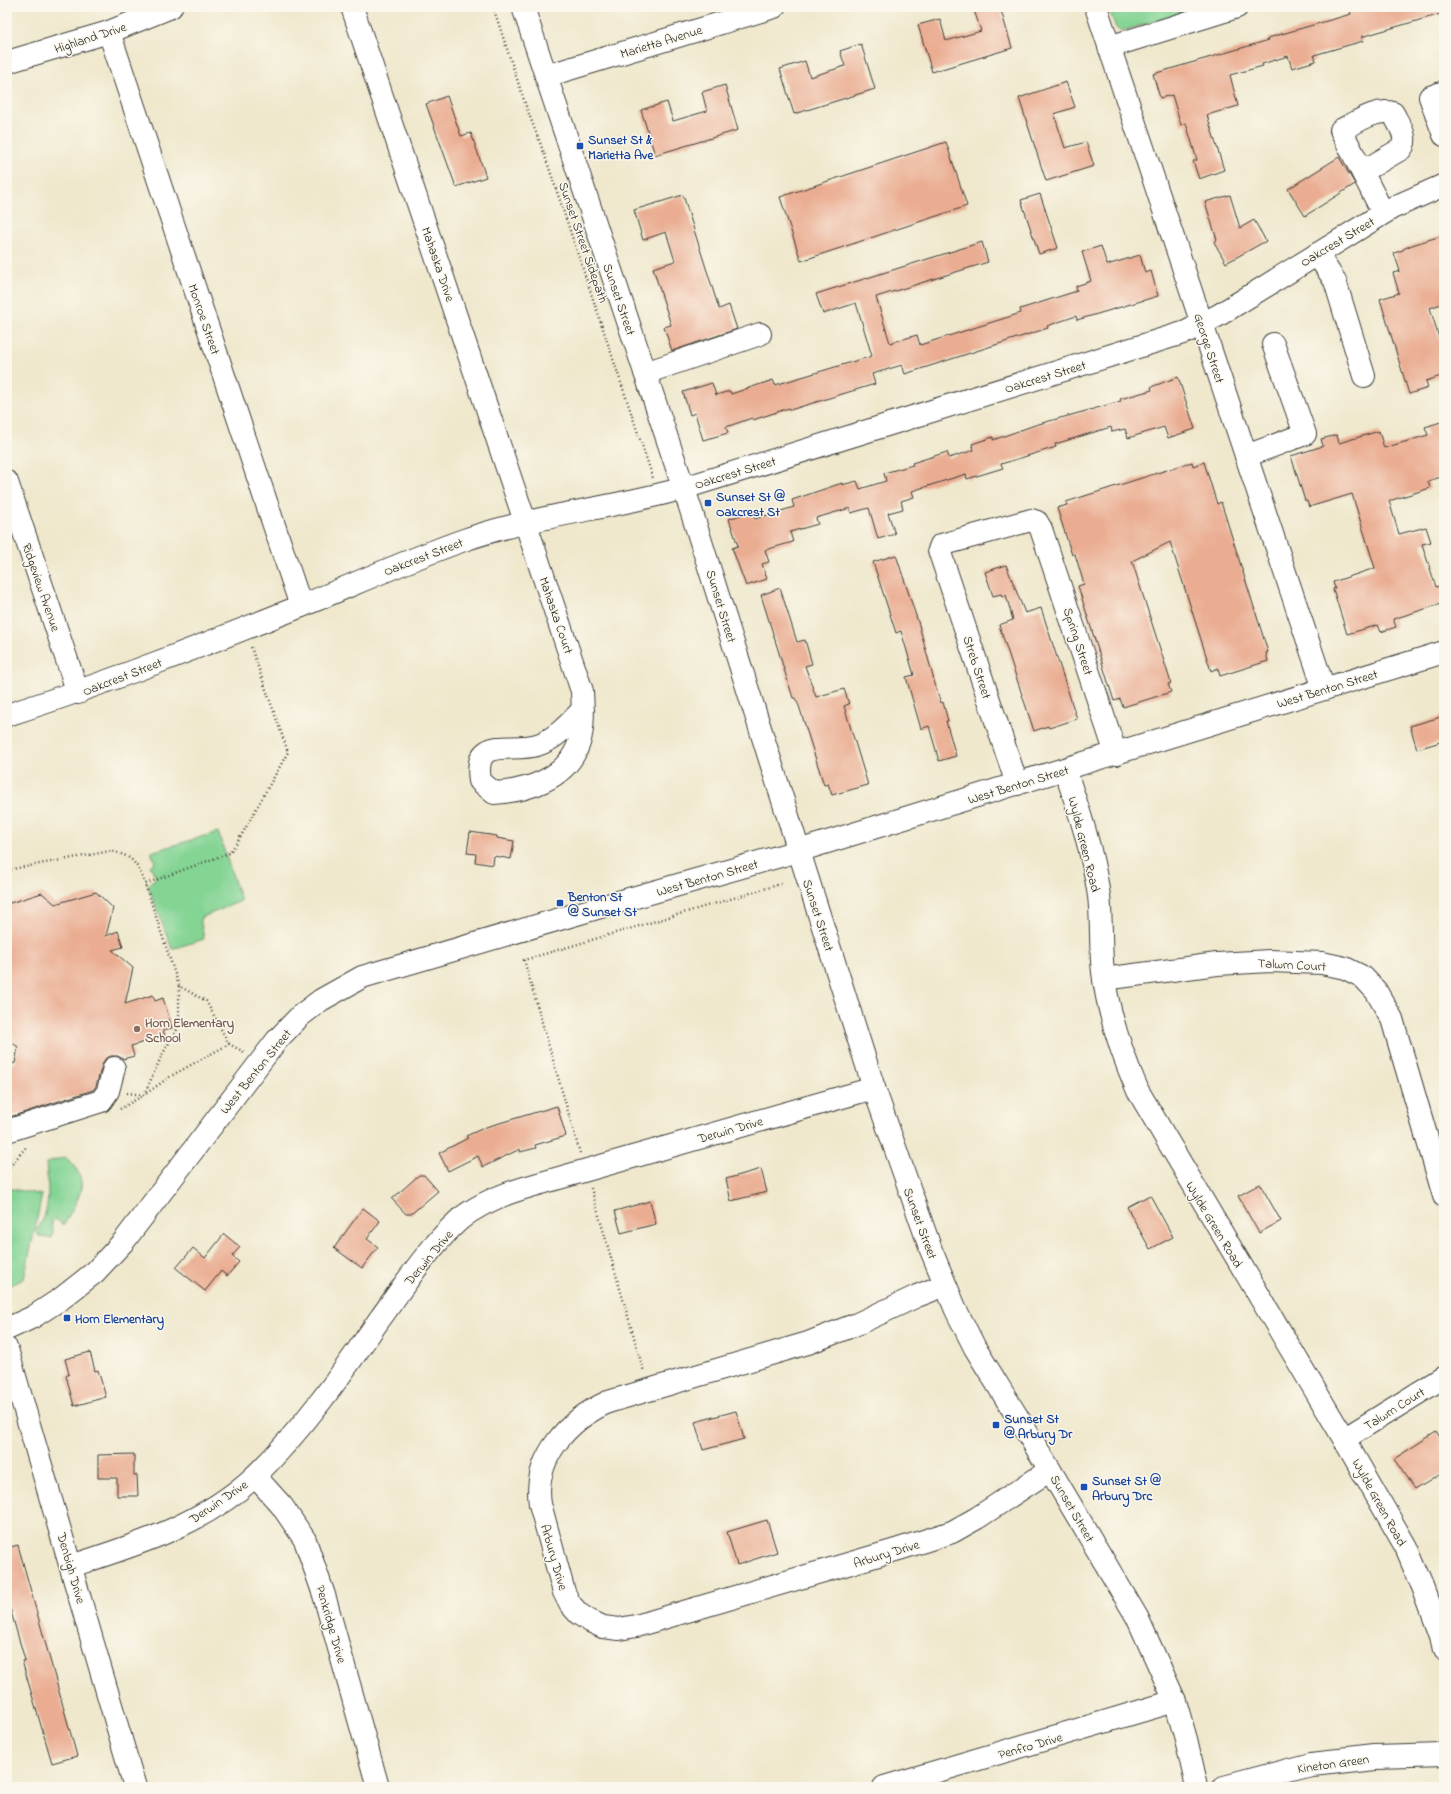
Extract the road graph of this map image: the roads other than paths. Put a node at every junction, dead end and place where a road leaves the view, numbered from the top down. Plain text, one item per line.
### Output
1 (171, 7) edge
2 (352, 7) edge
3 (523, 7) edge
4 (774, 7) edge
5 (1096, 7) edge
6 (1237, 7) edge
7 (109, 32) junction
8 (1109, 47) junction
9 (7, 62) edge
10 (546, 76) junction
11 (1444, 92) edge
12 (1444, 135) edge
13 (1362, 172) dead end
14 (1444, 184) edge
15 (1384, 213) junction
16 (1317, 254) junction
17 (1202, 324) junction
18 (760, 334) dead end
19 (1273, 344) dead end
20 (645, 373) junction
21 (1364, 376) dead end
22 (1246, 456) junction
23 (7, 482) edge
24 (684, 488) junction
25 (526, 522) junction
26 (939, 550) joint
27 (301, 606) junction
28 (1444, 652) edge
29 (1324, 689) junction
30 (78, 693) junction
31 (583, 709) junction
32 (7, 715) edge
33 (1116, 754) junction
34 (1065, 770) junction
35 (1017, 784) junction
36 (798, 851) junction
37 (1104, 979) junction
38 (114, 1068) dead end
39 (874, 1088) junction
40 (7, 1131) edge
41 (1444, 1196) edge
42 (945, 1285) junction
43 (7, 1329) edge
44 (7, 1349) edge
45 (1444, 1377) edge
46 (1344, 1439) junction
47 (1050, 1470) junction
48 (255, 1476) junction
49 (71, 1566) junction
50 (1444, 1650) edge
51 (1175, 1701) junction
52 (1444, 1755) edge
53 (135, 1787) edge
54 (378, 1787) edge
55 (884, 1787) edge
56 (1197, 1787) edge
57 (1224, 1787) edge

1 - 7 street, Highland Drive
2 - 25 street, Mahaska Drive
3 - 10 street, Sunset Street
4 - 10 street, Marietta Avenue
5 - 8 street, George Street
6 - 8 street
7 - 9 street, Highland Drive
7 - 27 street, Monroe Street
8 - 17 street, George Street
10 - 20 street, Sunset Street
11 - 12 street
13 - 15 street
14 - 15 street, Oakcrest Street
15 - 16 street, Oakcrest Street
16 - 17 street, Oakcrest Street
16 - 21 street
17 - 22 street, George Street
17 - 24 street, Oakcrest Street
18 - 20 street
19 - 22 street
20 - 24 street, Sunset Street
22 - 29 street, George Street
23 - 30 street, Ridgeview Avenue
24 - 25 street, Oakcrest Street
24 - 36 street, Sunset Street
25 - 27 street, Oakcrest Street
25 - 31 street, Mahaska Court
26 - 33 street, Spring Street
26 - 35 street, Streb Street
27 - 30 street, Oakcrest Street
28 - 29 street, West Benton Street
29 - 33 street, West Benton Street
30 - 32 street, Oakcrest Street
31 - 31 street, Mahaska Court
33 - 34 street, West Benton Street
34 - 35 street, West Benton Street
34 - 37 street, Wylde Green Road
35 - 36 street, West Benton Street
36 - 39 street, Sunset Street
36 - 43 street, West Benton Street
37 - 41 street, Talwrn Court
37 - 46 street, Wylde Green Road
38 - 40 street
39 - 42 street, Sunset Street
39 - 48 street, Derwin Drive
42 - 47 street, Sunset Street
42 - 47 street, Arbury Drive
44 - 49 street, Denbigh Drive
45 - 46 street, Talwrn Court
46 - 50 street, Wylde Green Road
47 - 51 street, Sunset Street
48 - 49 street, Derwin Drive
48 - 54 street, Penkridge Drive
49 - 53 street, Denbigh Drive
51 - 55 street, Penfro Drive
51 - 56 street, Sunset Street
52 - 57 street, Kineton Green

